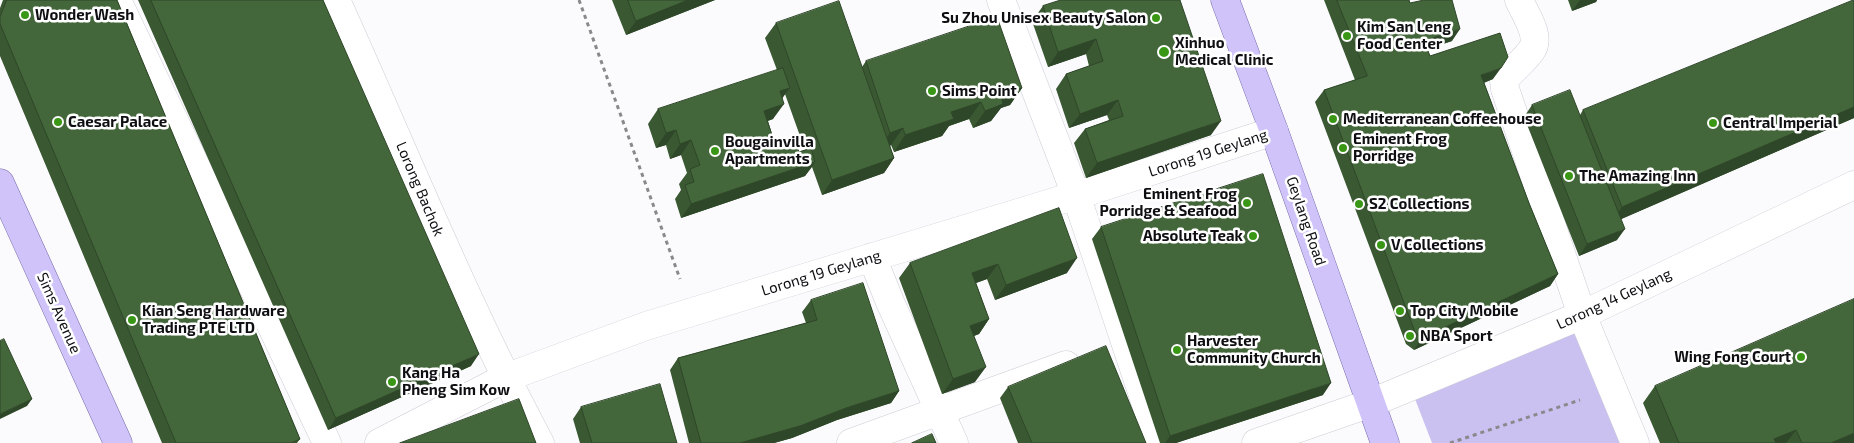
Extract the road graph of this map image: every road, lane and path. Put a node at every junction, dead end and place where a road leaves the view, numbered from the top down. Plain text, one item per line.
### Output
1 (117, 0) edge
2 (336, 0) edge
3 (579, 0) edge
4 (1001, 0) edge
5 (1225, 0) edge
6 (1519, 0) edge
7 (1274, 131) junction
8 (0, 183) edge
9 (1854, 185) edge
10 (1076, 195) junction
11 (872, 257) junction
12 (692, 312) junction
13 (1582, 315) junction
14 (1106, 350) junction
15 (505, 378) junction
16 (1613, 390) junction
17 (1371, 403) junction
18 (940, 411) junction
19 (118, 443) edge
20 (327, 443) edge
21 (380, 443) edge
22 (540, 443) edge
23 (851, 443) edge
24 (954, 443) edge
25 (1159, 443) edge
26 (1256, 443) edge
27 (1385, 443) edge
28 (1450, 443) edge
29 (1635, 443) edge

1 - 20 street
2 - 15 street, Lorong Bachok
3 - 12 path
4 - 10 street
5 - 7 main road, Geylang Road
6 - 13 street
7 - 10 street, Lorong 19 Geylang
7 - 17 main road, Geylang Road
8 - 19 main road, Sims Avenue
9 - 13 street, Lorong 14 Geylang
10 - 11 street, Lorong 19 Geylang
10 - 14 street
11 - 12 street, Lorong 19 Geylang
11 - 18 street
12 - 15 street, Lorong 19 Geylang
13 - 16 street
13 - 17 street, Lorong 14 Geylang
14 - 18 street
14 - 25 street
15 - 21 street, Lorong 19 Geylang
15 - 22 street, Lorong Bachok
16 - 28 path
16 - 29 street
17 - 26 street, Lorong 14 Geylang
17 - 27 main road, Geylang Road
18 - 23 street
18 - 24 street

